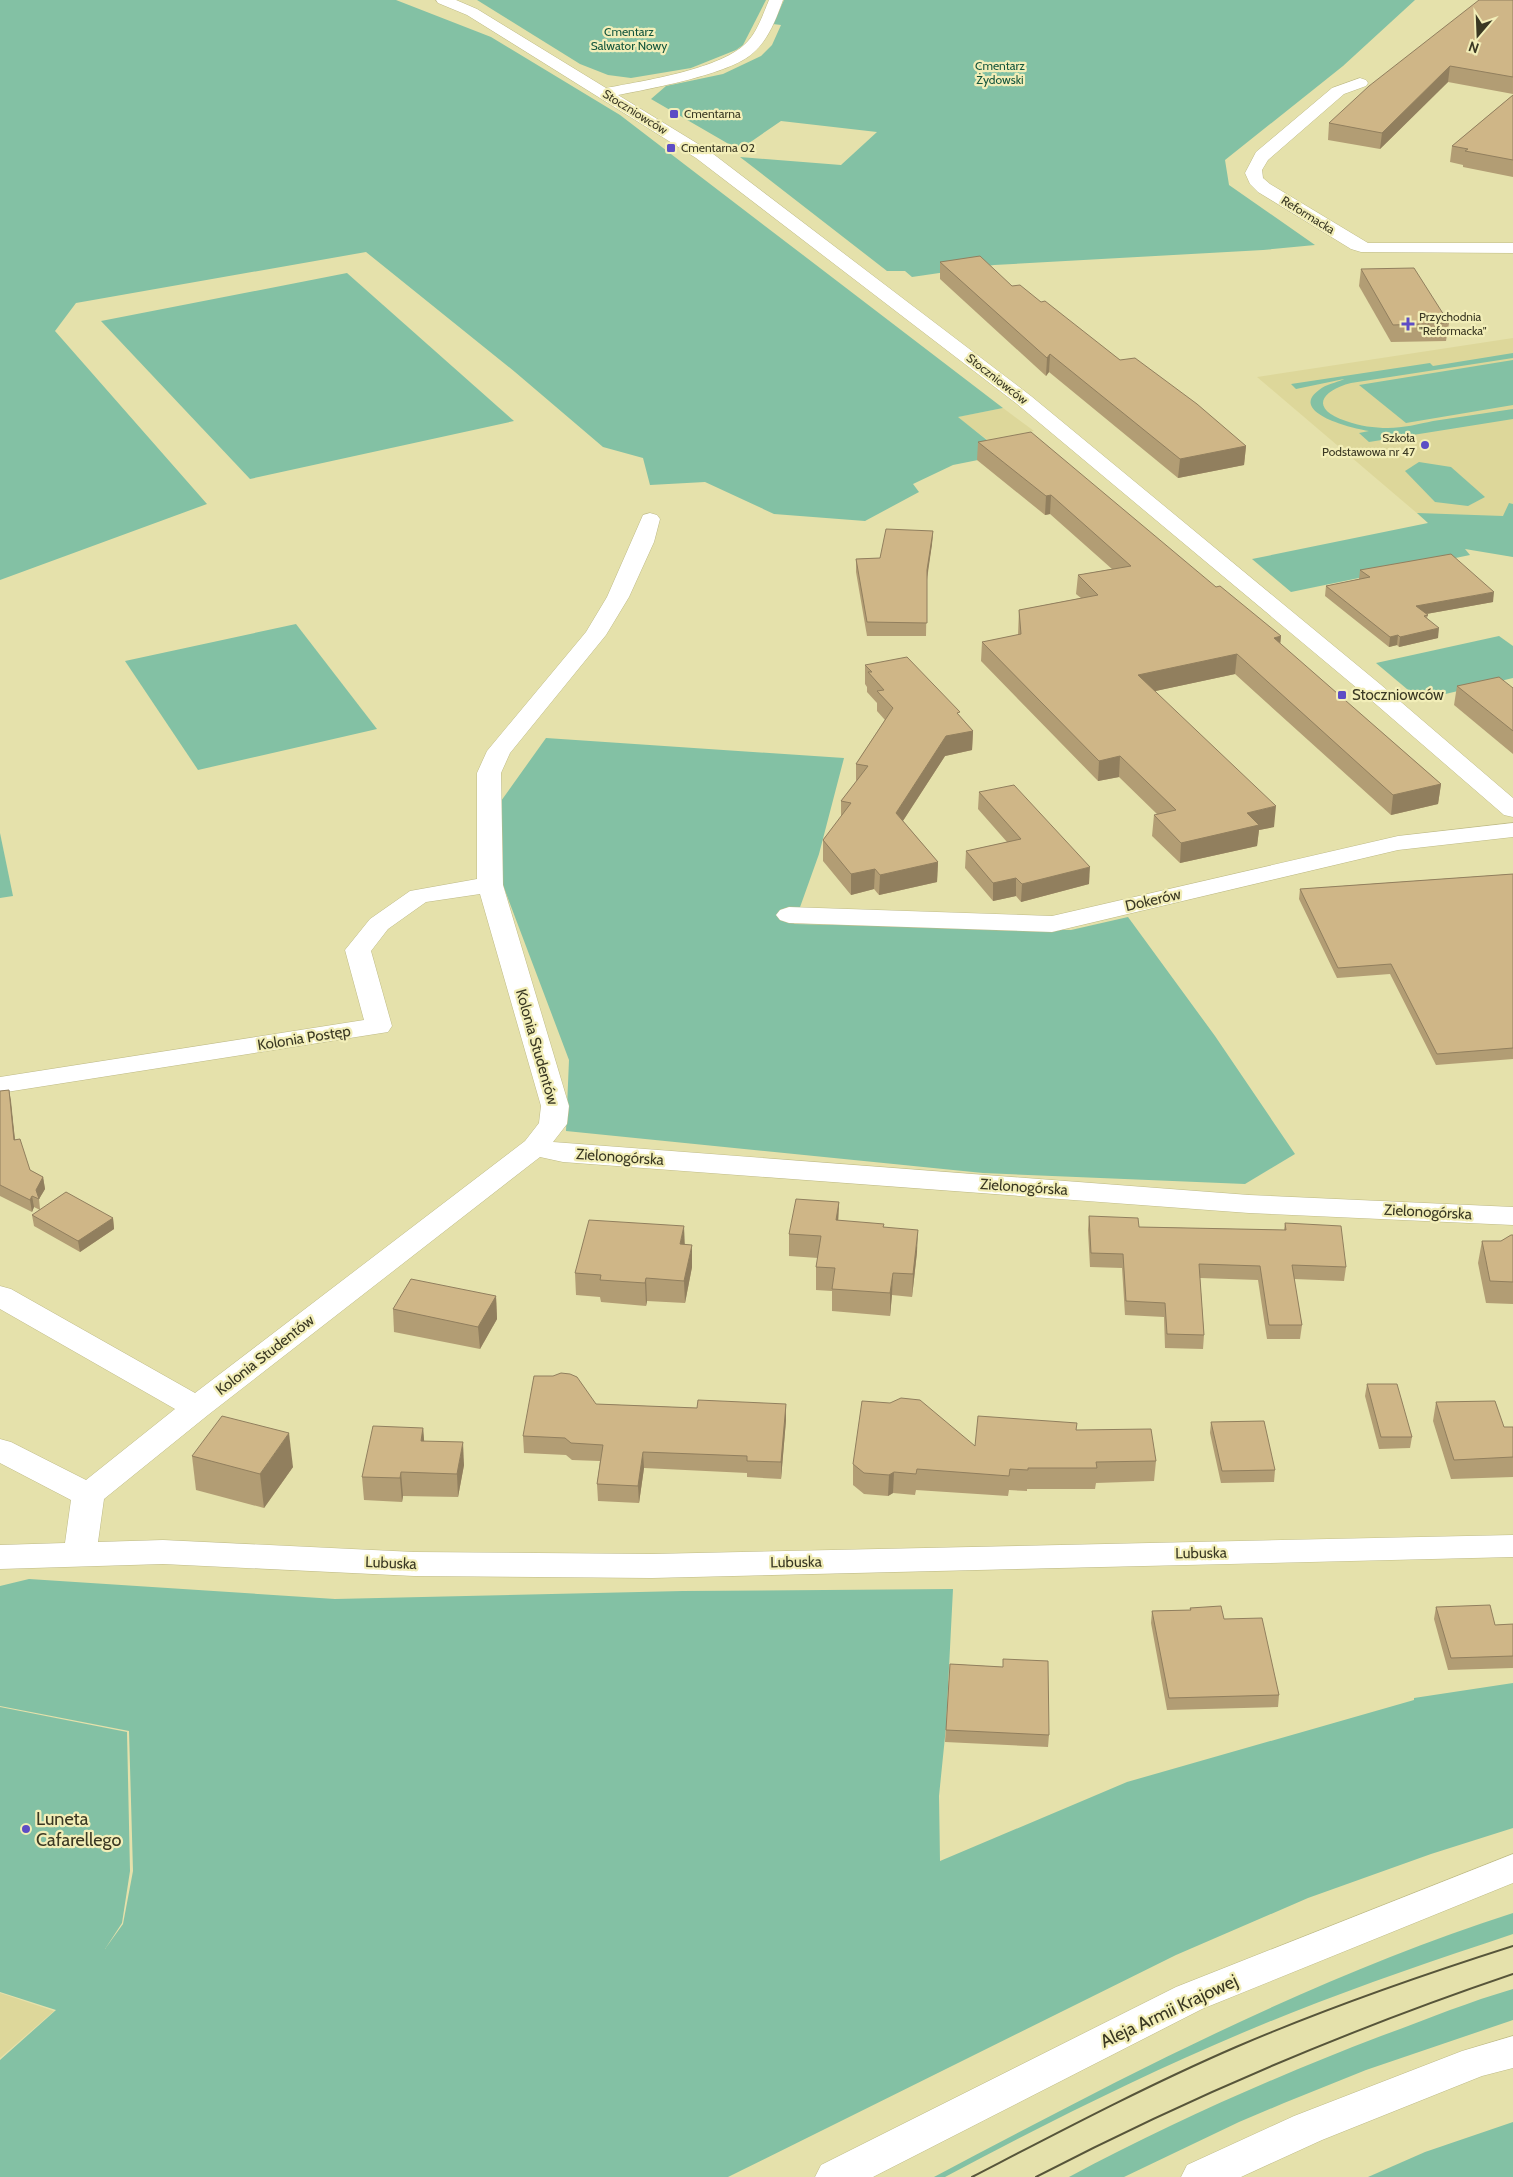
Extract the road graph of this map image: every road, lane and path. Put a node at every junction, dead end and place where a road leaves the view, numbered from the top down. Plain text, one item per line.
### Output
1 (443, 0) edge
2 (776, 0) edge
3 (1360, 83) dead end
4 (604, 93) junction
5 (1513, 248) edge
6 (650, 519) dead end
7 (1513, 810) edge
8 (1513, 830) edge
9 (490, 885) junction
10 (789, 915) dead end
11 (0, 1085) edge
12 (535, 1147) junction
13 (1513, 1216) edge
14 (0, 1296) edge
15 (197, 1408) junction
16 (0, 1450) edge
17 (88, 1495) junction
18 (1513, 1546) edge
19 (80, 1555) junction
20 (0, 1557) edge
21 (1513, 1868) edge
22 (1513, 2052) edge
23 (834, 2177) edge
24 (1201, 2177) edge

1 - 4 street, Stoczniowców
2 - 4 street
3 - 5 street, Reformacka
4 - 7 street, Stoczniowców
6 - 9 street, Kolonia Studentów
8 - 10 street, Dokerów
9 - 11 street, Kolonia Postęp
9 - 12 street, Kolonia Studentów
12 - 13 street, Zielonogórska
12 - 15 street, Kolonia Studentów
14 - 15 street
15 - 17 street, Kolonia Studentów
16 - 17 street
17 - 19 street
18 - 19 street, Lubuska
19 - 20 street, Lubuska
21 - 23 street, Aleja Armii Krajowej
22 - 24 street

